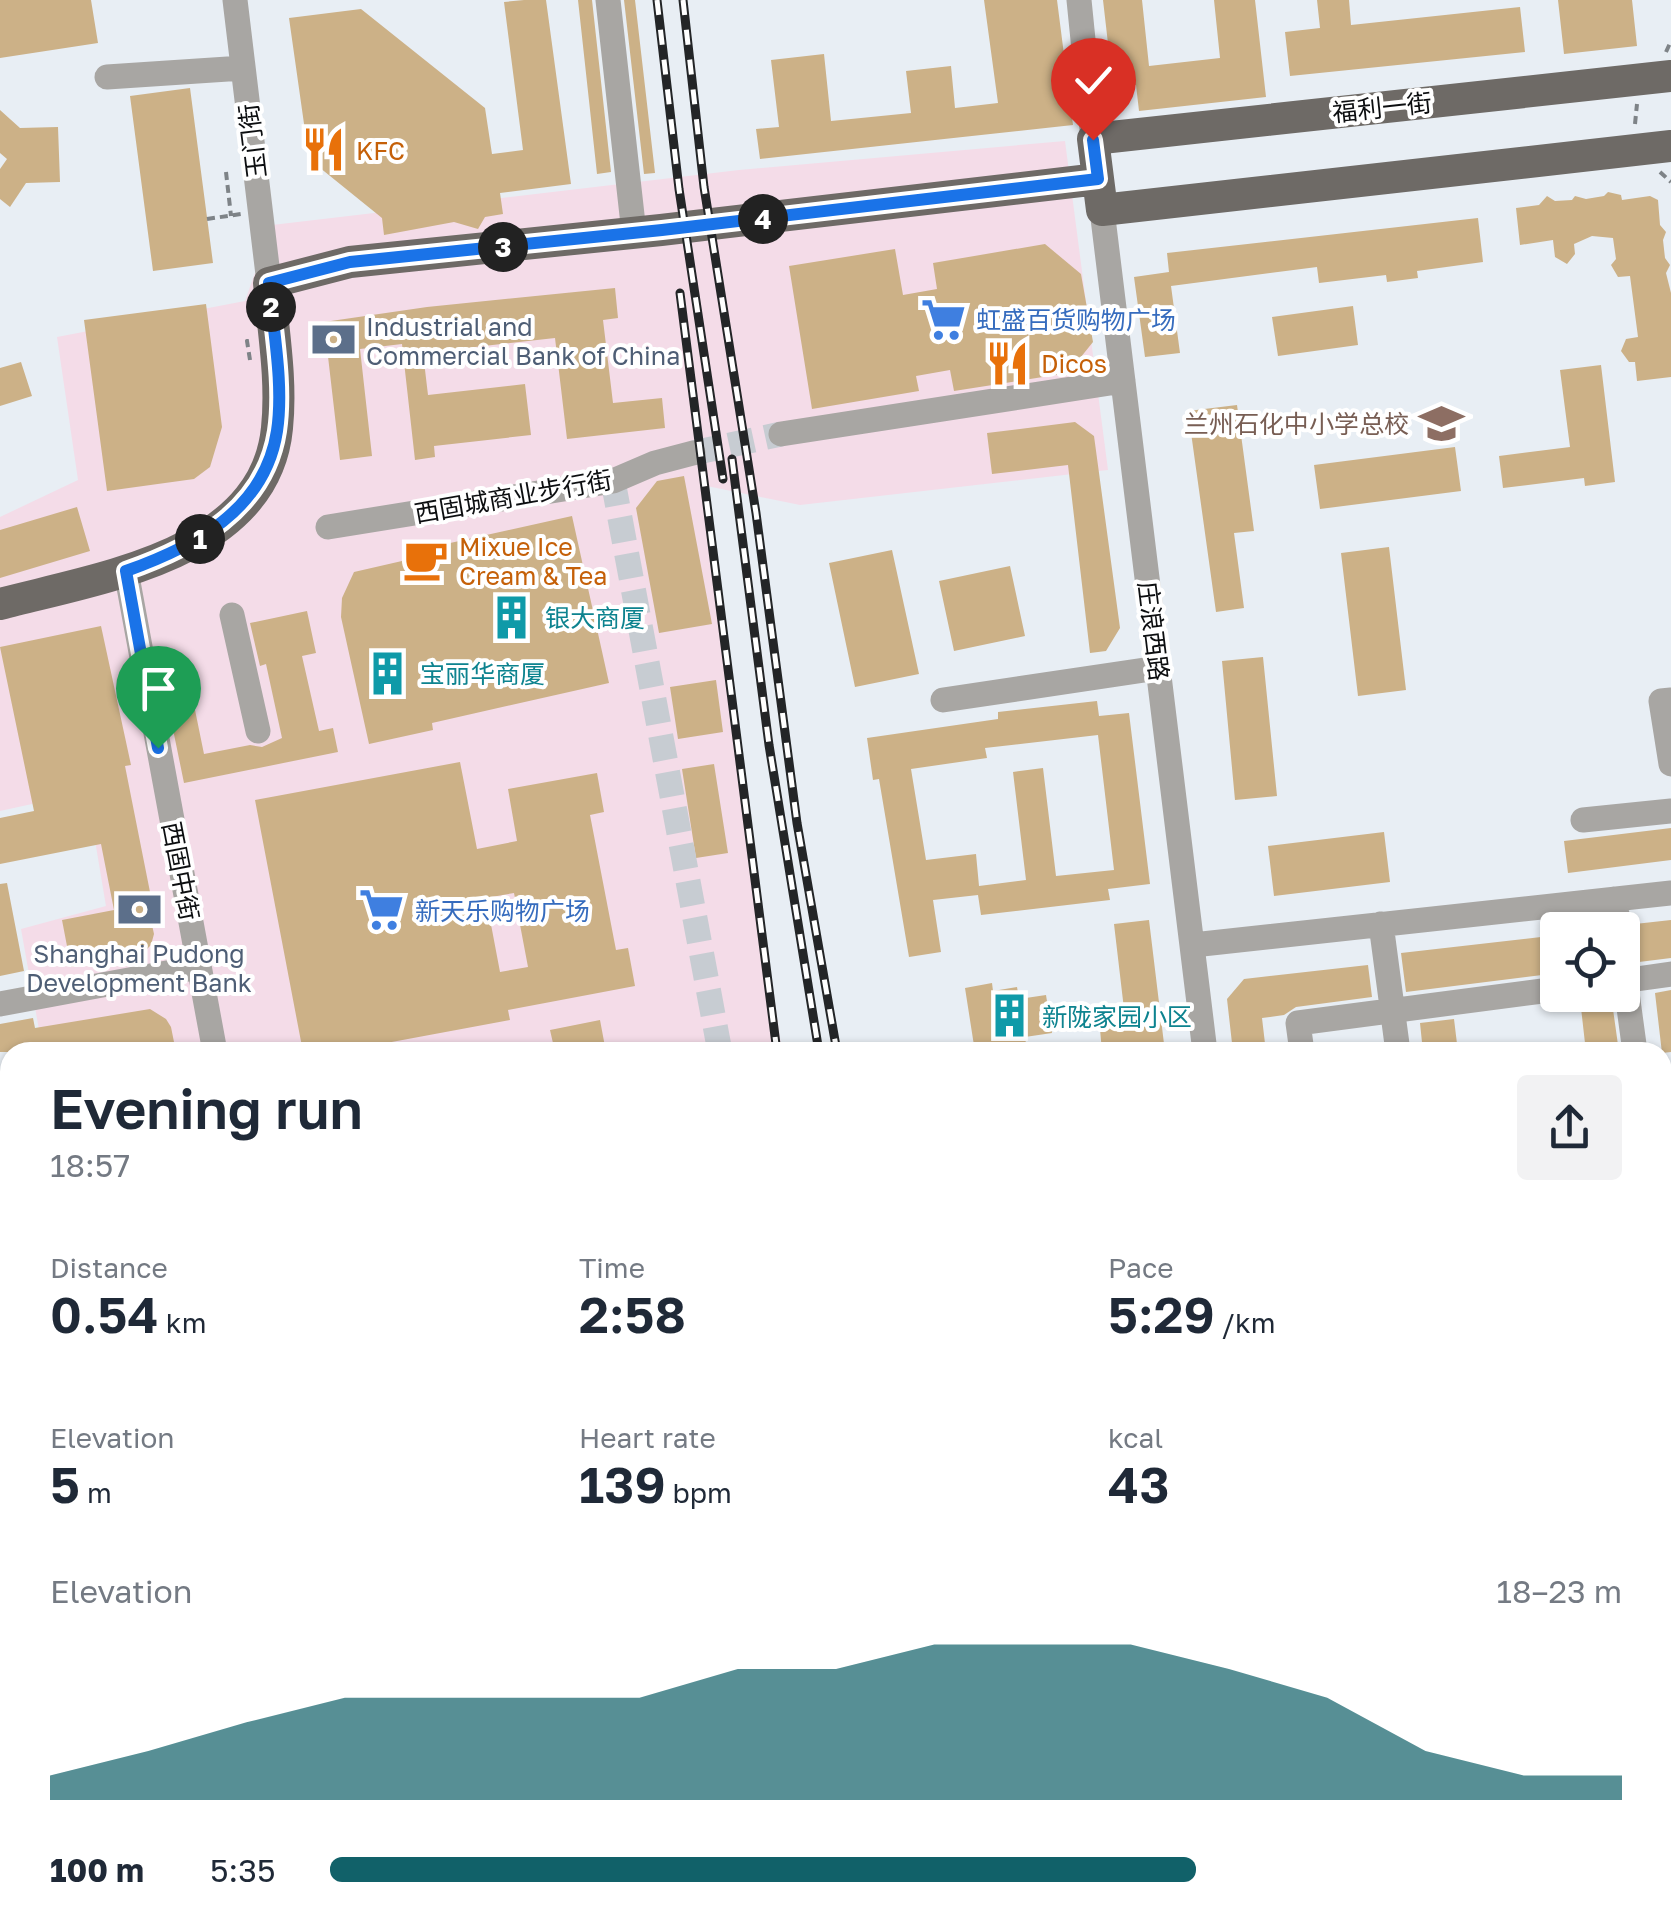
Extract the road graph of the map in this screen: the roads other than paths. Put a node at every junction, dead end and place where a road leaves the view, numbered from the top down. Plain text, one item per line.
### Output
1 (236, 0) edge
2 (608, 0) edge
3 (1080, 0) edge
4 (244, 68) junction
5 (107, 76) dead end
6 (1671, 76) edge
7 (1093, 140) junction
8 (1663, 156) edge
9 (1100, 195) junction
10 (634, 233) junction
11 (269, 283) junction
12 (1123, 381) junction
13 (781, 434) tunnel mouth
14 (694, 452) tunnel mouth
15 (328, 527) dead end
16 (126, 571) junction
17 (0, 604) edge
18 (232, 614) dead end
19 (1158, 668) junction
20 (944, 700) dead end
21 (1671, 700) edge
22 (258, 731) dead end
23 (1671, 764) edge
24 (1671, 812) edge
25 (1584, 820) dead end
26 (1671, 893) edge
27 (1615, 899) junction
28 (1617, 912) edge
29 (1381, 924) junction
30 (1193, 945) junction
31 (199, 967) junction
32 (1640, 973) edge
33 (1671, 974) edge
34 (1540, 991) edge
35 (0, 1004) edge
36 (1392, 1010) junction
37 (1629, 1012) edge
38 (213, 1042) edge
39 (1204, 1042) edge
40 (1301, 1042) edge
41 (1397, 1042) edge
42 (1633, 1042) edge

1 - 4 street, 玉门街
2 - 10 street
3 - 7 street
4 - 5 street
4 - 11 street, 玉门街
6 - 7 main road, 福利一街
7 - 9 main road
8 - 9 main road
9 - 10 main road
9 - 12 street, 庄浪西路
10 - 11 main road
11 - 16 main road
12 - 13 street
12 - 19 street, 庄浪西路
14 - 15 street, 西固城商业步行街
16 - 17 main road
16 - 31 street, 西固中街
18 - 22 street
19 - 20 street
19 - 30 street, 庄浪西路
21 - 23 street
24 - 25 street
26 - 27 street
27 - 28 street
27 - 29 street
29 - 30 street
29 - 36 street
30 - 39 street, 庄浪西路
31 - 35 street
31 - 38 street, 西固中街
32 - 33 street
34 - 36 street
36 - 40 street
36 - 41 street
37 - 42 street

